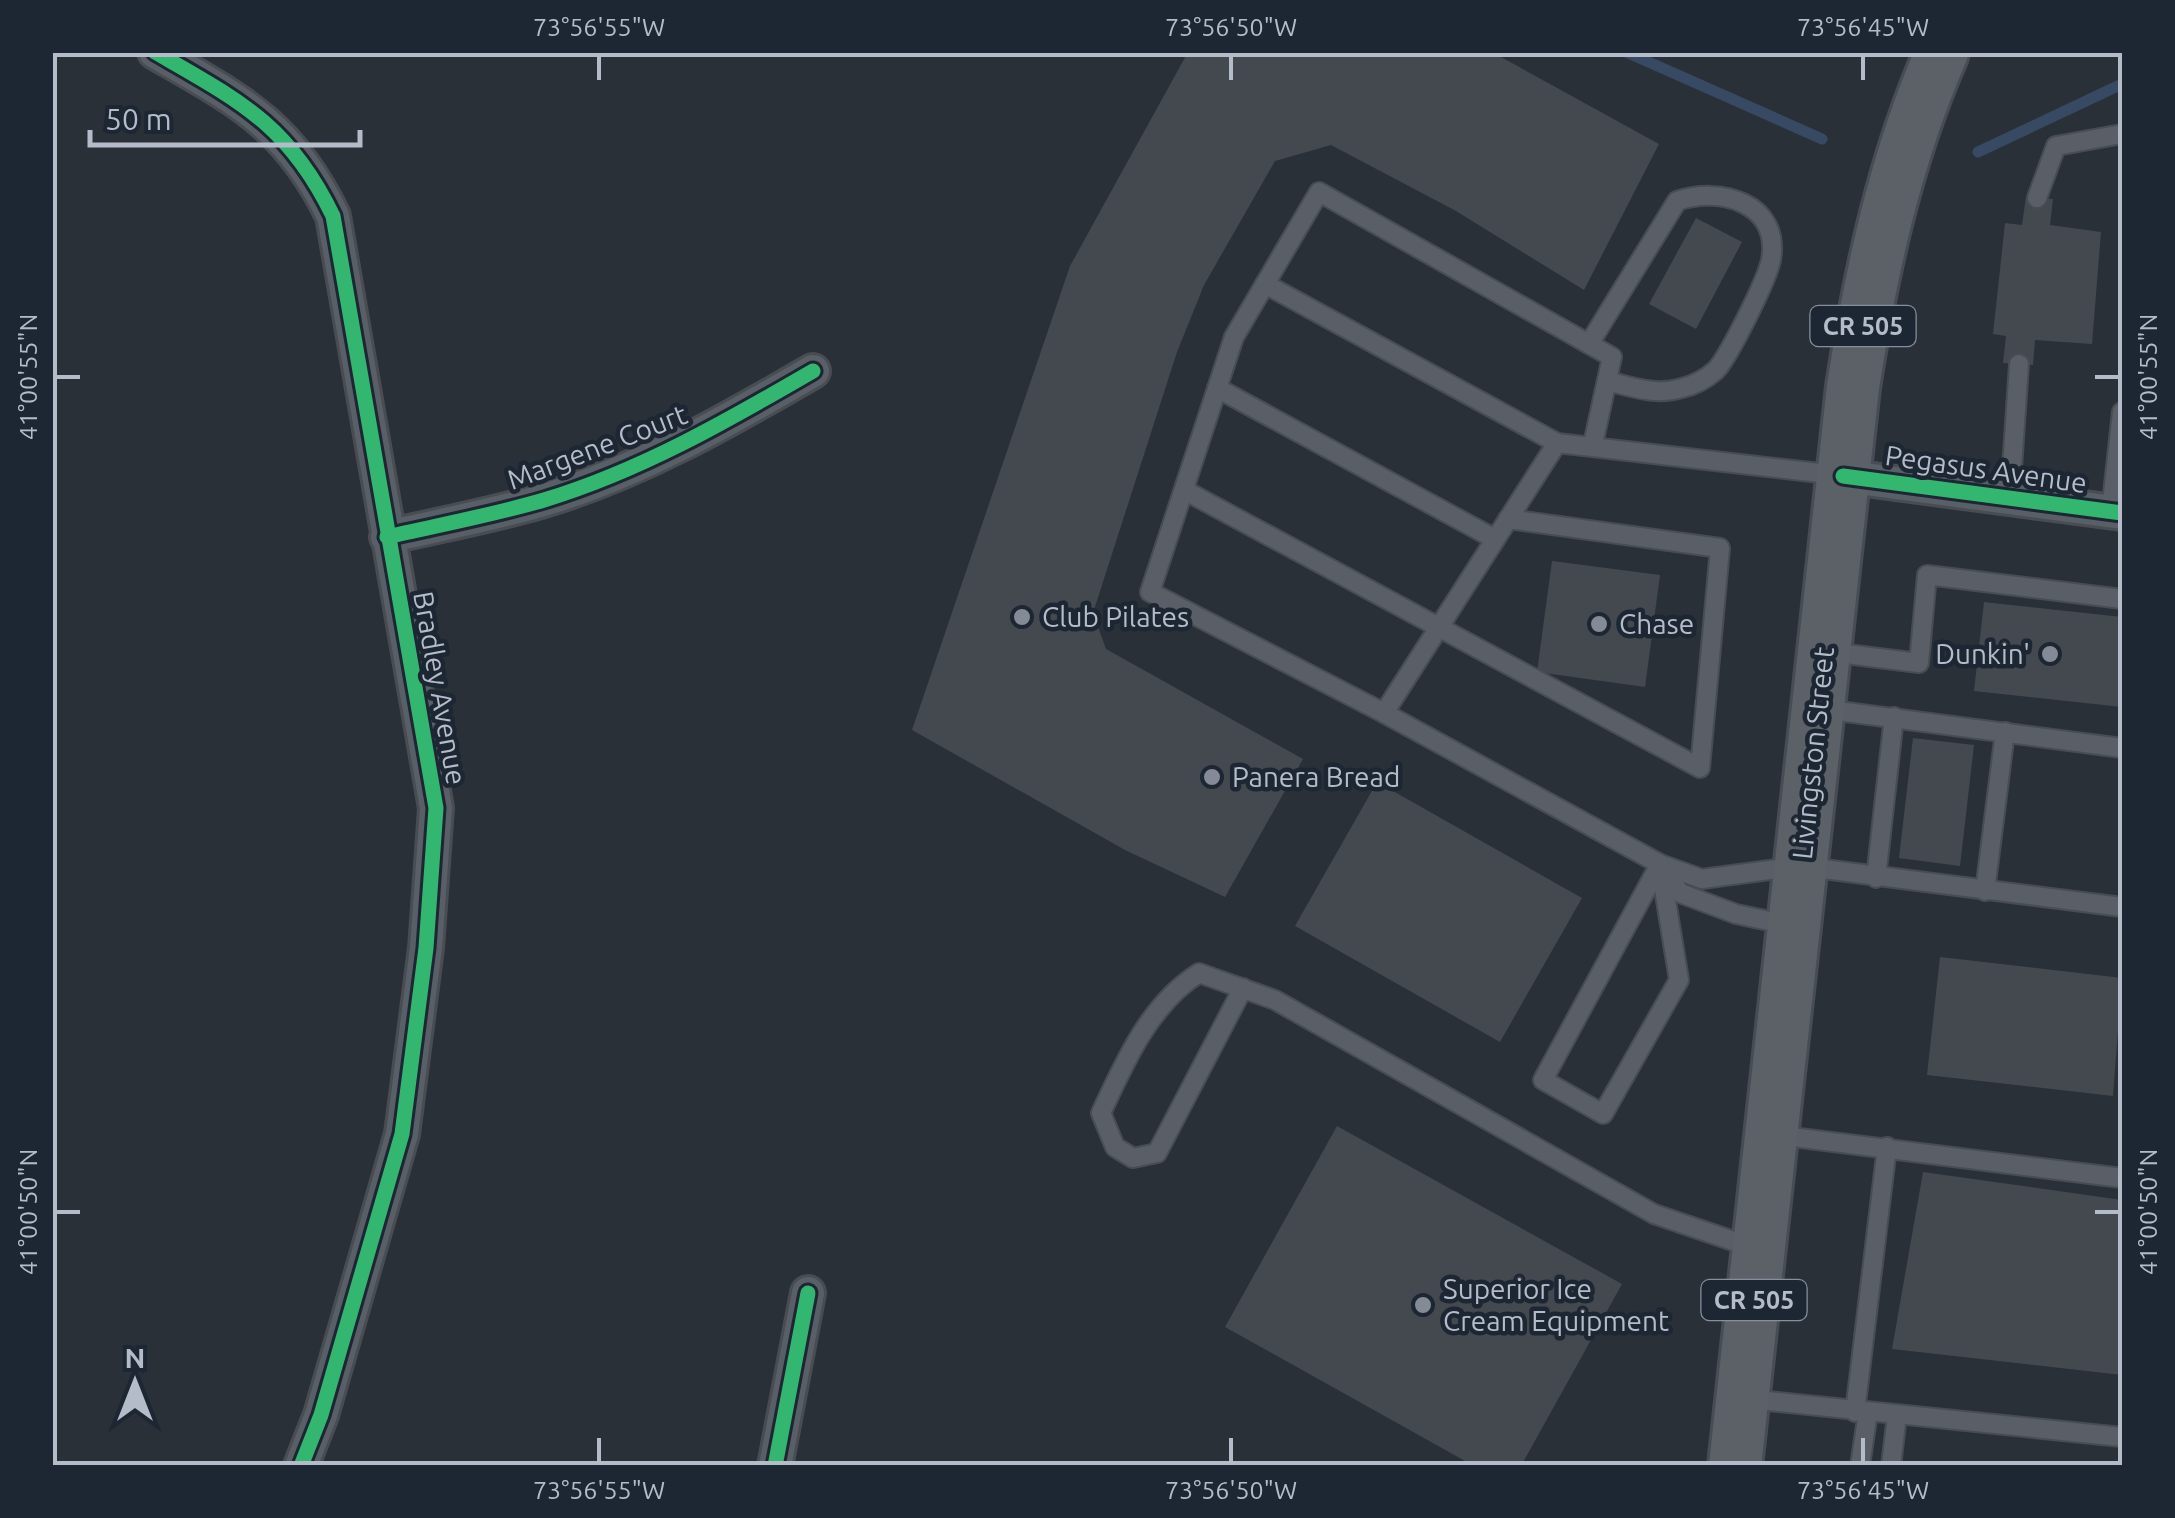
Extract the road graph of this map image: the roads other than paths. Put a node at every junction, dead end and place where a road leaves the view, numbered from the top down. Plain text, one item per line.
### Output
1 (155, 52) edge
2 (1942, 52) edge
3 (2122, 134) edge
4 (2038, 198) dead end
5 (1265, 284) junction
6 (1589, 344) junction
7 (2019, 364) dead end
8 (813, 371) dead end
9 (1607, 380) junction
10 (1217, 388) junction
11 (2122, 412) edge
12 (1557, 443) junction
13 (1594, 444) junction
14 (1842, 476) junction
15 (1184, 490) junction
16 (2010, 498) junction
17 (2117, 512) edge
18 (1508, 520) junction
19 (387, 537) junction
20 (1495, 539) junction
21 (2122, 599) edge
22 (1439, 628) junction
23 (1824, 651) junction
24 (1818, 708) junction
25 (1384, 713) junction
26 (1894, 716) junction
27 (2004, 732) junction
28 (2122, 748) edge
29 (1660, 864) junction
30 (1800, 866) junction
31 (1876, 878) junction
32 (1986, 891) junction
33 (2122, 907) edge
34 (1793, 933) junction
35 (1243, 988) junction
36 (1772, 1134) junction
37 (1887, 1147) junction
38 (2122, 1178) edge
39 (1759, 1250) junction
40 (808, 1293) dead end
41 (1742, 1398) junction
42 (1861, 1412) junction
43 (1897, 1414) junction
44 (2122, 1438) edge
45 (301, 1466) edge
46 (775, 1466) edge
47 (1735, 1466) edge
48 (1860, 1466) edge
49 (1891, 1466) edge

1 - 19 street, Bradley Avenue
2 - 14 main road, Livingston Street / CR 505
3 - 4 lane
5 - 6 lane
5 - 10 lane
5 - 12 lane
6 - 9 lane
6 - 9 lane
7 - 16 lane
8 - 19 street, Margene Court
9 - 13 lane
10 - 15 lane
10 - 20 lane
11 - 17 lane
12 - 13 lane
12 - 18 lane
13 - 14 lane
14 - 16 street, Pegasus Avenue
14 - 23 main road, Livingston Street / CR 505
15 - 22 lane
15 - 25 lane
16 - 17 street, Pegasus Avenue
18 - 20 lane
18 - 22 lane
19 - 45 street, Bradley Avenue
20 - 22 lane
21 - 23 lane
22 - 25 lane
23 - 24 main road, Livingston Street / CR 505
24 - 26 lane
24 - 30 main road, Livingston Street / CR 505
25 - 29 lane
26 - 27 lane
26 - 31 lane
27 - 28 lane
27 - 32 lane
29 - 29 lane
29 - 30 lane
29 - 34 lane
30 - 31 lane
30 - 34 main road, Livingston Street / CR 505
31 - 32 lane
32 - 33 lane
34 - 36 main road, Livingston Street / CR 505
35 - 35 lane
35 - 39 lane
36 - 37 lane
36 - 39 main road, Livingston Street / CR 505
37 - 38 lane
37 - 42 lane
39 - 41 main road, Livingston Street / CR 505
40 - 46 street
41 - 42 lane
41 - 47 main road, Livingston Street / CR 505
42 - 43 lane
42 - 48 lane
43 - 44 lane
43 - 49 lane

